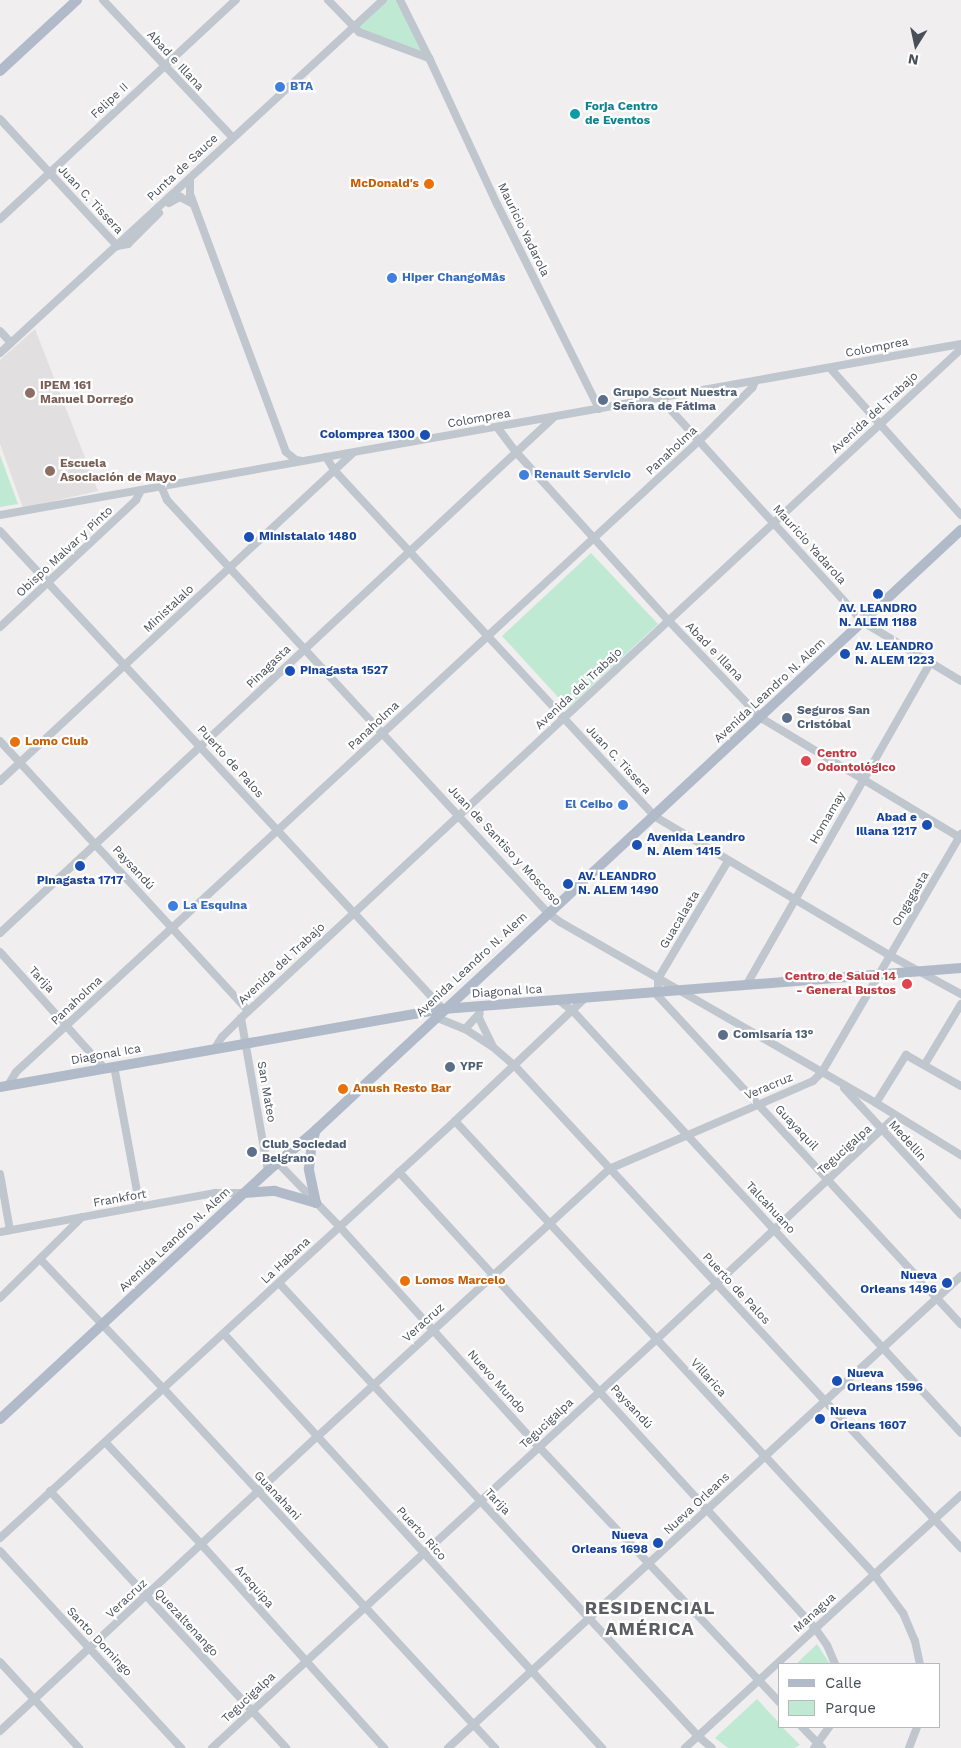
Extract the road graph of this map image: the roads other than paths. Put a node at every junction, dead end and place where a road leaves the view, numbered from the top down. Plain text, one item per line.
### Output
1 (77, 0) edge
2 (103, 0) edge
3 (236, 0) edge
4 (328, 0) edge
5 (383, 0) edge
6 (400, 0) edge
7 (352, 27) junction
8 (429, 58) junction
9 (164, 66) junction
10 (0, 71) edge
11 (0, 118) edge
12 (232, 138) junction
13 (50, 172) junction
14 (190, 180) junction
15 (194, 204) junction
16 (0, 219) edge
17 (117, 246) junction
18 (0, 331) edge
19 (11, 343) junction
20 (961, 344) edge
21 (961, 349) edge
22 (0, 353) edge
23 (830, 368) junction
24 (755, 382) junction
25 (661, 399) junction
26 (599, 409) junction
27 (553, 417) junction
28 (879, 425) junction
29 (497, 427) junction
30 (700, 440) junction
31 (286, 452) junction
32 (516, 452) junction
33 (352, 453) junction
34 (326, 457) junction
35 (304, 461) junction
36 (276, 466) junction
37 (334, 470) junction
38 (161, 486) junction
39 (141, 490) junction
40 (0, 515) edge
41 (961, 515) edge
42 (774, 523) junction
43 (961, 530) edge
44 (0, 531) edge
45 (594, 539) junction
46 (409, 551) junction
47 (230, 566) junction
48 (49, 583) junction
49 (668, 620) junction
50 (863, 622) junction
51 (0, 627) edge
52 (488, 636) junction
53 (305, 648) junction
54 (930, 663) junction
55 (125, 665) junction
56 (961, 681) edge
57 (761, 718) junction
58 (564, 719) junction
59 (384, 732) junction
60 (0, 741) edge
61 (201, 747) junction
62 (20, 762) junction
63 (863, 779) junction
64 (0, 781) edge
65 (458, 815) junction
66 (654, 816) junction
67 (278, 831) junction
68 (960, 836) edge
69 (96, 844) junction
70 (728, 861) junction
71 (794, 899) junction
72 (354, 913) junction
73 (548, 913) junction
74 (173, 927) junction
75 (0, 933) edge
76 (0, 952) edge
77 (891, 956) junction
78 (961, 968) edge
79 (919, 971) junction
80 (880, 975) junction
81 (658, 979) junction
82 (747, 984) junction
83 (680, 990) junction
84 (658, 992) junction
85 (961, 994) edge
86 (585, 998) junction
87 (560, 1001) junction
88 (961, 1004) edge
89 (443, 1009) junction
90 (480, 1010) junction
91 (248, 1011) junction
92 (573, 1011) junction
93 (435, 1017) junction
94 (241, 1018) junction
95 (68, 1025) junction
96 (465, 1029) junction
97 (246, 1043) junction
98 (494, 1047) junction
99 (216, 1048) junction
100 (925, 1064) junction
101 (515, 1066) junction
102 (109, 1067) junction
103 (822, 1072) junction
104 (838, 1082) junction
105 (4, 1086) edge
106 (961, 1086) edge
107 (876, 1103) junction
108 (759, 1104) junction
109 (896, 1116) junction
110 (455, 1121) junction
111 (317, 1129) junction
112 (882, 1131) junction
113 (686, 1134) junction
114 (961, 1155) edge
115 (278, 1163) junction
116 (609, 1169) junction
117 (268, 1171) junction
118 (400, 1172) junction
119 (0, 1174) edge
120 (828, 1180) junction
121 (244, 1193) junction
122 (316, 1203) junction
123 (140, 1207) junction
124 (961, 1215) edge
125 (82, 1217) junction
126 (551, 1224) junction
127 (339, 1226) junction
128 (10, 1230) junction
129 (775, 1230) junction
130 (0, 1232) edge
131 (41, 1260) junction
132 (494, 1275) junction
133 (961, 1276) edge
134 (279, 1283) junction
135 (716, 1284) junction
136 (0, 1298) edge
137 (938, 1298) junction
138 (103, 1324) junction
139 (961, 1324) edge
140 (433, 1330) junction
141 (224, 1334) junction
142 (658, 1338) junction
143 (884, 1348) junction
144 (374, 1384) junction
145 (163, 1388) junction
146 (600, 1390) junction
147 (824, 1402) junction
148 (0, 1419) edge
149 (961, 1433) edge
150 (318, 1436) junction
151 (106, 1443) junction
152 (539, 1447) junction
153 (764, 1456) junction
154 (50, 1491) junction
155 (258, 1492) junction
156 (961, 1495) edge
157 (480, 1501) junction
158 (708, 1508) junction
159 (934, 1520) junction
160 (0, 1538) edge
161 (955, 1541) junction
162 (202, 1545) junction
163 (961, 1548) edge
164 (0, 1551) edge
165 (961, 1552) edge
166 (423, 1554) junction
167 (649, 1563) junction
168 (874, 1574) junction
169 (146, 1596) junction
170 (365, 1607) junction
171 (589, 1618) junction
172 (815, 1628) junction
173 (90, 1649) junction
174 (305, 1661) junction
175 (0, 1662) edge
176 (835, 1663) edge
177 (920, 1663) edge
178 (530, 1672) junction
179 (758, 1680) junction
180 (34, 1700) junction
181 (778, 1702) edge
182 (251, 1711) junction
183 (474, 1724) junction
184 (803, 1728) edge
185 (828, 1728) edge
186 (917, 1728) edge
187 (0, 1731) edge
188 (698, 1736) junction
189 (819, 1747) edge
190 (79, 1748) edge
191 (181, 1748) edge
192 (212, 1748) edge
193 (286, 1748) edge
194 (384, 1748) edge
195 (448, 1748) edge
196 (495, 1748) edge
197 (602, 1748) edge
198 (685, 1748) edge
199 (712, 1748) edge
200 (909, 1748) edge

1 - 10 main road
2 - 9 street, Abad e Illana
3 - 9 street, Felipe II
4 - 7 street
5 - 7 street, Punta de Sauce
6 - 8 street, Mauricio Yadarola
7 - 8 street
7 - 12 street, Punta de Sauce
8 - 26 street, Mauricio Yadarola
9 - 12 street, Abad e Illana
9 - 13 street, Felipe II
11 - 13 street, Juan C. Tissera
12 - 14 street, Punta de Sauce
13 - 16 street, Felipe II
13 - 17 street, Juan C. Tissera
14 - 15 street
14 - 17 street, Punta de Sauce
15 - 17 street, Juan C. Tissera
15 - 31 street
17 - 19 street, Punta de Sauce
18 - 19 street
19 - 22 street, Punta de Sauce
20 - 23 street, Colomprea
21 - 28 street, Avenida del Trabajo
23 - 24 street, Colomprea
23 - 28 street
24 - 25 street, Colomprea
24 - 30 street, Panaholma
25 - 26 street, Colomprea
25 - 30 street, Mauricio Yadarola
26 - 27 street, Colomprea
27 - 29 street, Colomprea
27 - 32 street, Pinagasta
28 - 41 street
28 - 42 street, Avenida del Trabajo
29 - 32 street, Abad e Illana
29 - 33 street, Colomprea
30 - 42 street, Mauricio Yadarola
30 - 45 street, Panaholma
31 - 35 street
31 - 36 street
32 - 45 street, Abad e Illana
32 - 46 street, Pinagasta
33 - 34 street, Colomprea
33 - 37 street, Ministalalo
34 - 35 street, Colomprea
34 - 37 street, Juan C. Tissera
35 - 36 street, Colomprea
36 - 38 street, Colomprea
37 - 46 street, Juan C. Tissera
37 - 47 street, Ministalalo
38 - 39 street, Colomprea
38 - 47 street, Juan de Santiso y Moscoso
39 - 40 street, Colomprea
39 - 48 street, Obispo Malvar y Pinto
42 - 49 street, Avenida del Trabajo
42 - 50 street, Mauricio Yadarola
43 - 50 main road, Avenida Leandro N. Alem
44 - 48 street, Puerto de Palos
45 - 49 street, Abad e Illana
45 - 52 street, Panaholma
46 - 52 street, Juan C. Tissera
46 - 53 street, Pinagasta
47 - 53 street, Juan de Santiso y Moscoso
47 - 55 street, Ministalalo
48 - 51 street, Obispo Malvar y Pinto
48 - 55 street, Puerto de Palos
49 - 57 street, Abad e Illana
49 - 58 street, Avenida del Trabajo
50 - 54 street, Mauricio Yadarola
50 - 57 main road, Avenida Leandro N. Alem
52 - 58 street, Juan C. Tissera
52 - 59 street, Panaholma
53 - 59 street, Juan de Santiso y Moscoso
53 - 61 street, Pinagasta
54 - 56 street, Mauricio Yadarola
54 - 63 street, Homamay
55 - 61 street, Puerto de Palos
55 - 62 street, Ministalalo
57 - 63 street, Abad e Illana
57 - 66 main road, Avenida Leandro N. Alem
58 - 65 street, Avenida del Trabajo
58 - 66 street, Juan C. Tissera
59 - 65 street, Juan de Santiso y Moscoso
59 - 67 street, Panaholma
60 - 62 street, Paysandú
61 - 67 street, Puerto de Palos
61 - 69 street, Pinagasta
62 - 64 street, Ministalalo
62 - 69 street, Paysandú
63 - 68 street, Abad e Illana
63 - 71 street, Homamay
65 - 72 street, Avenida del Trabajo
65 - 73 street, Juan de Santiso y Moscoso
66 - 70 street, Juan C. Tissera
66 - 73 main road, Avenida Leandro N. Alem
67 - 72 street, Puerto de Palos
67 - 74 street, Panaholma
68 - 77 street, Ongagasta
69 - 74 street, Paysandú
69 - 75 street, Pinagasta
70 - 71 street, Juan C. Tissera
70 - 81 street, Guacalasta
71 - 77 street, Juan C. Tissera
71 - 82 street, Homamay
72 - 89 street, Puerto de Palos
72 - 91 street, Avenida del Trabajo
73 - 81 street, Juan de Santiso y Moscoso
73 - 89 main road, Avenida Leandro N. Alem
74 - 91 street, Paysandú
74 - 95 street, Panaholma
76 - 95 street, Tarija
77 - 79 street, Juan C. Tissera
77 - 80 street, Ongagasta
78 - 79 main road, Diagonal Ica
79 - 80 main road, Diagonal Ica
79 - 85 street, Juan C. Tissera
80 - 82 main road, Diagonal Ica
80 - 103 street, Veracruz
81 - 83 street, Juan de Santiso y Moscoso
81 - 84 street
82 - 83 main road, Diagonal Ica
83 - 84 main road, Diagonal Ica
83 - 103 street, Juan de Santiso y Moscoso
84 - 86 main road, Diagonal Ica
84 - 108 street, Guayaquil
86 - 87 main road, Diagonal Ica
86 - 92 street, La Habana
87 - 90 main road, Diagonal Ica
87 - 92 street, Talcahuano
88 - 100 street
89 - 90 main road, Diagonal Ica
89 - 93 main road, Avenida Leandro N. Alem
89 - 97 main road, Diagonal Ica
90 - 96 street
90 - 98 street, Puerto de Palos
91 - 94 street, Avenida del Trabajo
92 - 101 street, La Habana
92 - 113 street, Talcahuano
93 - 96 street, Puerto de Palos
93 - 111 main road, Avenida Leandro N. Alem
94 - 97 street, San Mateo
94 - 99 street, Avenida del Trabajo
95 - 102 street, Tarija
95 - 105 street, Panaholma
96 - 98 street, Puerto de Palos
97 - 99 main road, Diagonal Ica
97 - 117 street, San Mateo
98 - 101 street, Puerto de Palos
99 - 102 main road, Diagonal Ica
100 - 106 street
100 - 107 street
101 - 110 street, La Habana
101 - 116 street, Puerto de Palos
102 - 105 main road, Diagonal Ica
102 - 123 street
103 - 104 street, Juan de Santiso y Moscoso
103 - 108 street, Veracruz
104 - 107 street, Juan de Santiso y Moscoso
104 - 112 street, Medellin
107 - 109 street, Juan de Santiso y Moscoso
108 - 113 street, Veracruz
108 - 120 street, Guayaquil
109 - 112 street, Tegucigalpa
109 - 114 street, Juan de Santiso y Moscoso
110 - 118 street, La Habana
110 - 126 street, Villarica
111 - 115 main road, Avenida Leandro N. Alem
111 - 122 main road
112 - 120 street, Tegucigalpa
112 - 124 street, Medellin
113 - 116 street, Veracruz
113 - 129 street, Talcahuano
115 - 117 main road, Avenida Leandro N. Alem
115 - 122 street, Nuevo Mundo
116 - 126 street, Veracruz
116 - 135 street, Puerto de Palos
117 - 121 main road, Avenida Leandro N. Alem
118 - 127 street, La Habana
118 - 132 street, Paysandú
119 - 128 street
120 - 129 street, Tegucigalpa
120 - 137 street, Guayaquil
121 - 122 main road
121 - 123 street, Frankfort
121 - 138 main road, Avenida Leandro N. Alem
122 - 127 street, Nuevo Mundo
123 - 125 street, Frankfort
125 - 128 street, Frankfort
125 - 131 street
126 - 132 street, Veracruz
126 - 142 street, Villarica
127 - 134 street, La Habana
127 - 140 street, Nuevo Mundo
128 - 130 street, Frankfort
129 - 135 street, Tegucigalpa
129 - 143 street, Talcahuano
131 - 136 street
131 - 138 street, Guanahani
132 - 140 street, Veracruz
132 - 146 street, Paysandú
133 - 137 street, Nueva Orleans
134 - 141 street, La Habana
134 - 144 street, Tarija
135 - 142 street, Tegucigalpa
135 - 147 street, Puerto de Palos
137 - 139 street, Guayaquil
137 - 143 street, Nueva Orleans
138 - 145 street, Guanahani
138 - 148 main road, Avenida Leandro N. Alem
140 - 144 street, Veracruz
140 - 152 street, Nuevo Mundo
141 - 145 street, La Habana
141 - 150 street, Puerto Rico
142 - 146 street, Tegucigalpa
142 - 153 street, Villarica
143 - 147 street, Nueva Orleans
143 - 149 street, Talcahuano
144 - 150 street, Veracruz
144 - 157 street, Tarija
145 - 151 street, La Habana
145 - 155 street, Guanahani
146 - 152 street, Tegucigalpa
146 - 158 street, Paysandú
147 - 153 street, Nueva Orleans
147 - 159 street, Puerto de Palos
150 - 155 street, Veracruz
150 - 166 street, Puerto Rico
151 - 154 street, La Habana
151 - 162 street, Arequipa
152 - 157 street, Tegucigalpa
152 - 167 street, Nuevo Mundo
153 - 158 street, Nueva Orleans
153 - 168 street, Villarica
154 - 160 street, La Habana
154 - 169 street, Quezaltenango
155 - 162 street, Veracruz
155 - 170 street, Guanahani
156 - 159 street, Managua
157 - 166 street, Tegucigalpa
157 - 171 street, Tarija
158 - 167 street, Nueva Orleans
158 - 172 street, Paysandú
159 - 161 street, Puerto de Palos
159 - 168 street, Managua
161 - 163 street, Puerto de Palos
161 - 165 street
162 - 169 street, Veracruz
162 - 174 street, Arequipa
164 - 173 street, Santo Domingo
166 - 170 street, Tegucigalpa
166 - 178 street, Puerto Rico
167 - 171 street, Nueva Orleans
167 - 179 street, Nuevo Mundo
168 - 172 street, Managua
168 - 177 street, Villarica
169 - 173 street, Veracruz
169 - 182 street, Quezaltenango
170 - 174 street, Tegucigalpa
170 - 183 street, Guanahani
171 - 178 street, Nueva Orleans
171 - 188 street, Tarija
172 - 176 street, Paysandú
172 - 179 street, Managua
173 - 180 street, Veracruz
173 - 191 street, Santo Domingo
174 - 182 street, Tegucigalpa
174 - 194 street, Arequipa
175 - 180 street
178 - 183 street, Nueva Orleans
178 - 197 street, Puerto Rico
179 - 181 street, Nuevo Mundo
179 - 188 street, Managua
180 - 187 street, Veracruz
180 - 190 street
182 - 192 street, Tegucigalpa
182 - 193 street, Quezaltenango
183 - 195 street, Nueva Orleans
183 - 196 street, Guanahani
184 - 189 street
185 - 189 street
186 - 200 street
188 - 198 street, Managua
188 - 199 street

